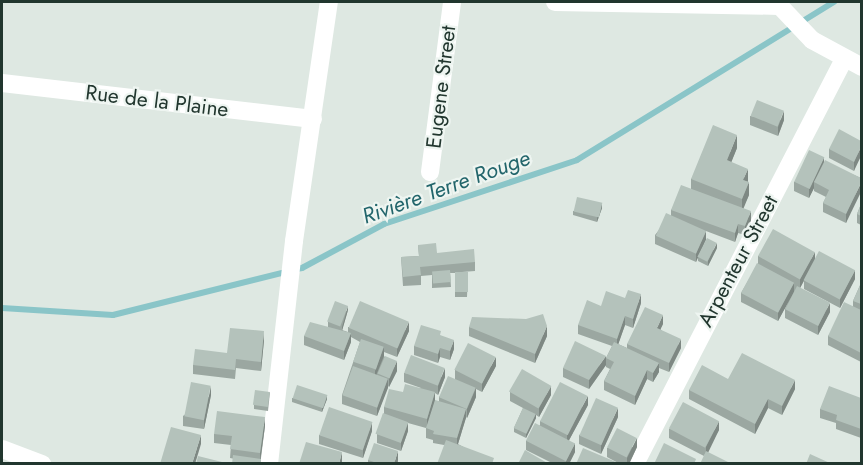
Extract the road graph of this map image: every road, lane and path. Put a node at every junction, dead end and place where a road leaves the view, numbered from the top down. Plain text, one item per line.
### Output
1 (330, 2) edge
2 (452, 2) edge
3 (555, 2) edge
4 (782, 9) edge
5 (844, 59) junction
6 (861, 67) edge
7 (2, 83) edge
8 (313, 119) junction
9 (430, 172) dead end
10 (2, 449) edge
11 (42, 464) edge
12 (269, 464) edge
13 (635, 464) edge

1 - 8 street
2 - 9 street, Eugene Street
3 - 4 street
4 - 5 street
5 - 6 street
5 - 13 street, Arpenteur Street
7 - 8 street, Rue de la Plaine
8 - 12 street
10 - 11 street

